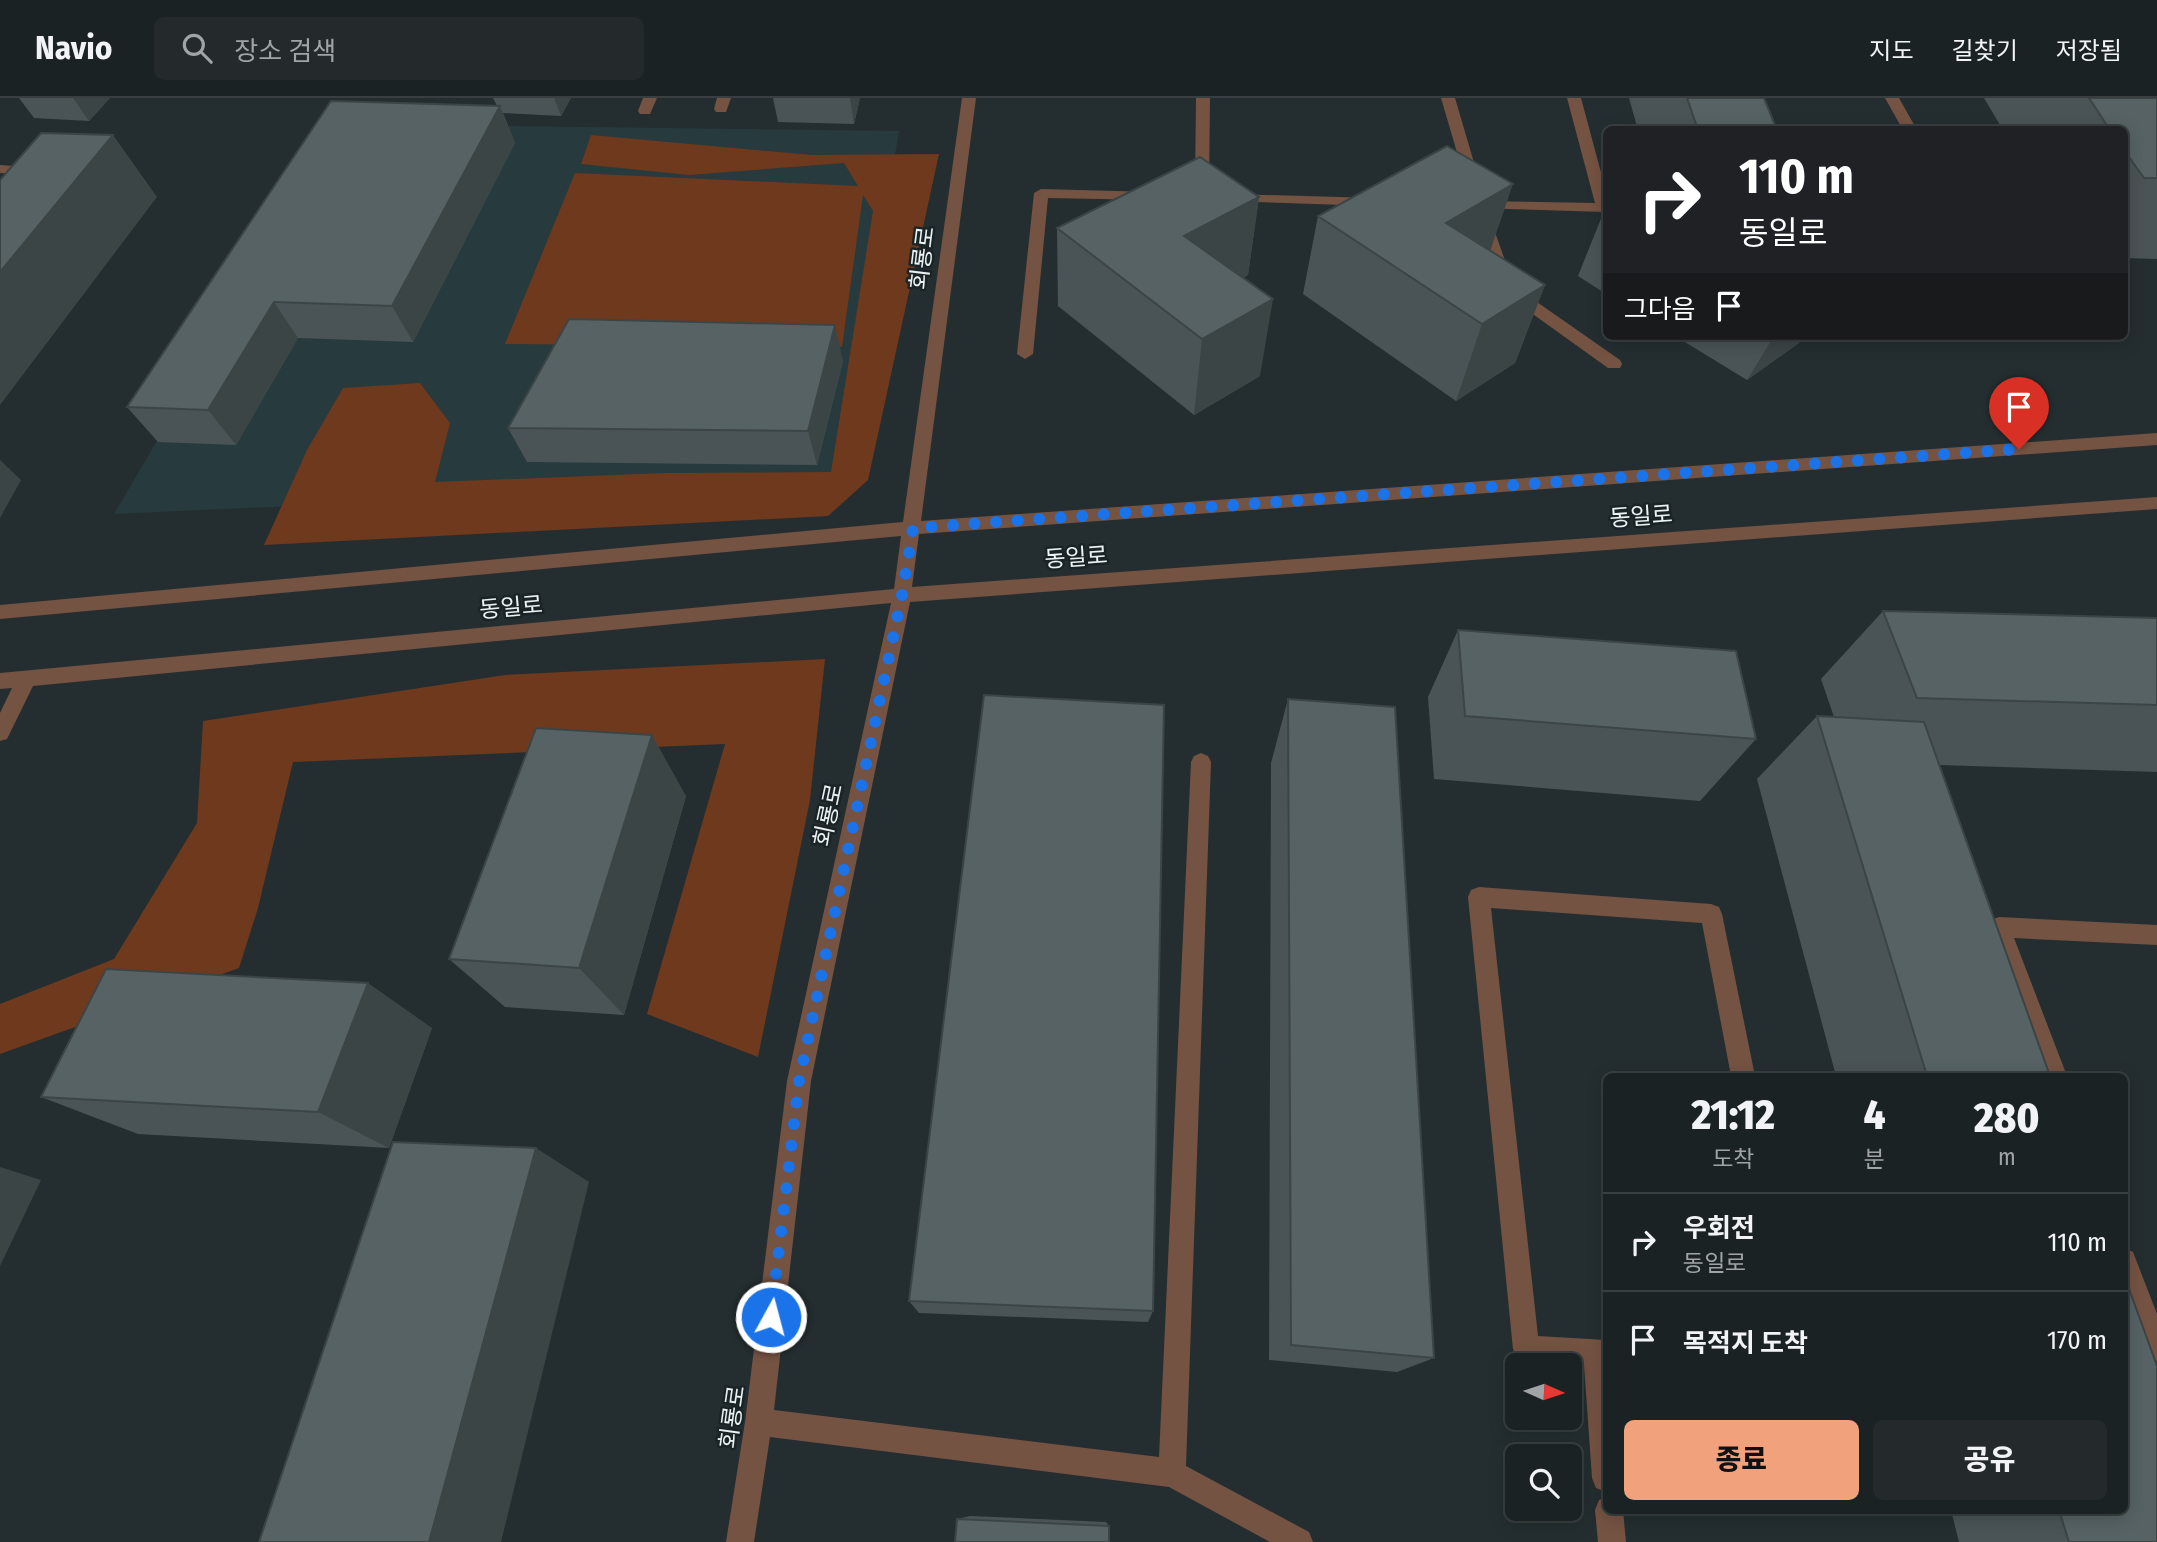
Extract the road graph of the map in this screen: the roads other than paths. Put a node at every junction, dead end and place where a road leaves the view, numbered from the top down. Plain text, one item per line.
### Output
1 (969, 98) edge
2 (1203, 98) edge
3 (1448, 98) edge
4 (1574, 98) edge
5 (1892, 98) edge
6 (1908, 126) edge
7 (0, 169) edge
8 (1162, 196) edge
9 (0, 201) edge
10 (1396, 202) edge
11 (1603, 204) edge
12 (1472, 205) junction
13 (1603, 208) edge
14 (1025, 355) dead end
15 (1614, 364) dead end
16 (2157, 439) edge
17 (2157, 503) edge
18 (913, 528) junction
19 (902, 595) junction
20 (0, 612) edge
21 (27, 678) junction
22 (0, 681) edge
23 (0, 733) edge
24 (1201, 762) dead end
25 (2157, 935) edge
26 (1742, 1073) edge
27 (2054, 1073) edge
28 (2128, 1272) edge
29 (2157, 1348) edge
30 (1601, 1352) edge
31 (1603, 1402) edge
32 (759, 1422) junction
33 (1171, 1472) junction
34 (1609, 1514) edge
35 (740, 1542) edge
36 (1299, 1542) edge
37 (1612, 1542) edge

1 - 18 street, 회룡로
2 - 10 street
3 - 12 street
4 - 11 street
5 - 6 street
7 - 9 street
8 - 14 street
12 - 13 street
12 - 15 street
16 - 18 street, 동일로
17 - 19 street, 동일로
18 - 19 street, 회룡로
18 - 20 street, 동일로
19 - 21 street, 동일로
19 - 32 street, 회룡로
21 - 22 street, 동일로
21 - 23 street
24 - 33 street
25 - 27 street
26 - 30 street
28 - 29 street
30 - 31 street
32 - 33 street
32 - 35 street, 회룡로
33 - 36 street
34 - 37 street

